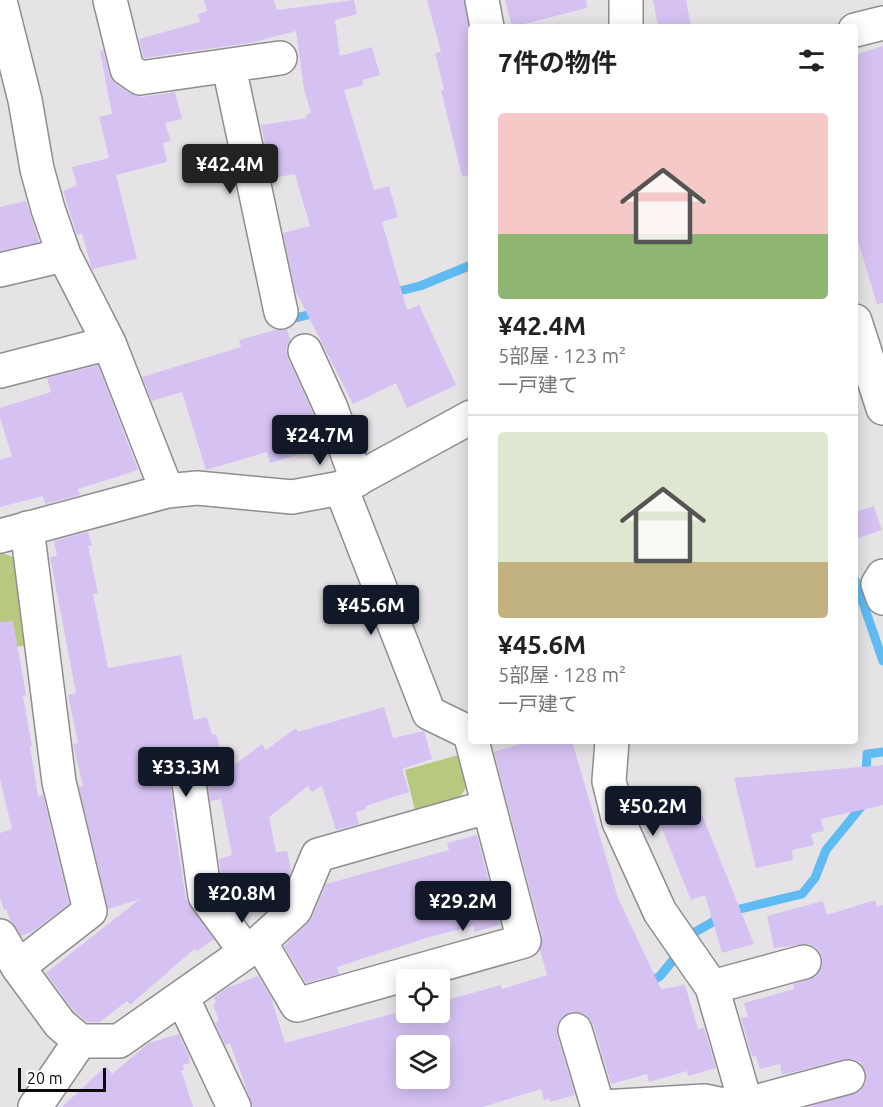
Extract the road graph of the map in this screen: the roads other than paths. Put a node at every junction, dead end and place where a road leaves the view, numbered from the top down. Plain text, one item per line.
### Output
1 (110, 0) edge
2 (482, 0) edge
3 (626, 0) edge
4 (0, 1) edge
5 (883, 23) edge
6 (486, 24) edge
7 (626, 24) edge
8 (858, 29) edge
9 (280, 58) dead end
10 (229, 67) junction
11 (64, 255) junction
12 (0, 270) edge
13 (281, 312) dead end
14 (858, 330) edge
15 (109, 343) junction
16 (305, 351) dead end
17 (0, 371) edge
18 (883, 408) edge
19 (468, 419) edge
20 (349, 484) junction
21 (166, 491) junction
22 (13, 532) edge
23 (883, 576) edge
24 (883, 598) edge
25 (468, 734) edge
26 (473, 744) edge
27 (612, 744) edge
28 (188, 776) dead end
29 (488, 807) junction
30 (0, 936) edge
31 (253, 947) junction
32 (804, 962) dead end
33 (18, 967) junction
34 (712, 987) junction
35 (182, 997) junction
36 (575, 1030) dead end
37 (80, 1041) junction
38 (848, 1077) dead end
39 (35, 1107) edge
40 (234, 1107) edge
41 (598, 1107) edge
42 (603, 1107) edge
43 (734, 1107) edge

1 - 10 street
2 - 6 street
3 - 7 street
4 - 11 street
5 - 8 street
9 - 10 street
10 - 13 street
11 - 12 street
11 - 15 street
14 - 18 street
15 - 17 street
15 - 21 street
16 - 20 street
19 - 20 street
20 - 21 street
20 - 25 street
21 - 22 street
22 - 33 street
23 - 24 street
26 - 29 street
27 - 34 street
28 - 31 street
29 - 31 street
29 - 31 street
30 - 33 street
31 - 35 street
32 - 34 street
33 - 37 street
34 - 43 street
35 - 37 street
35 - 40 street
36 - 41 street
37 - 39 street
38 - 43 street
42 - 43 street

